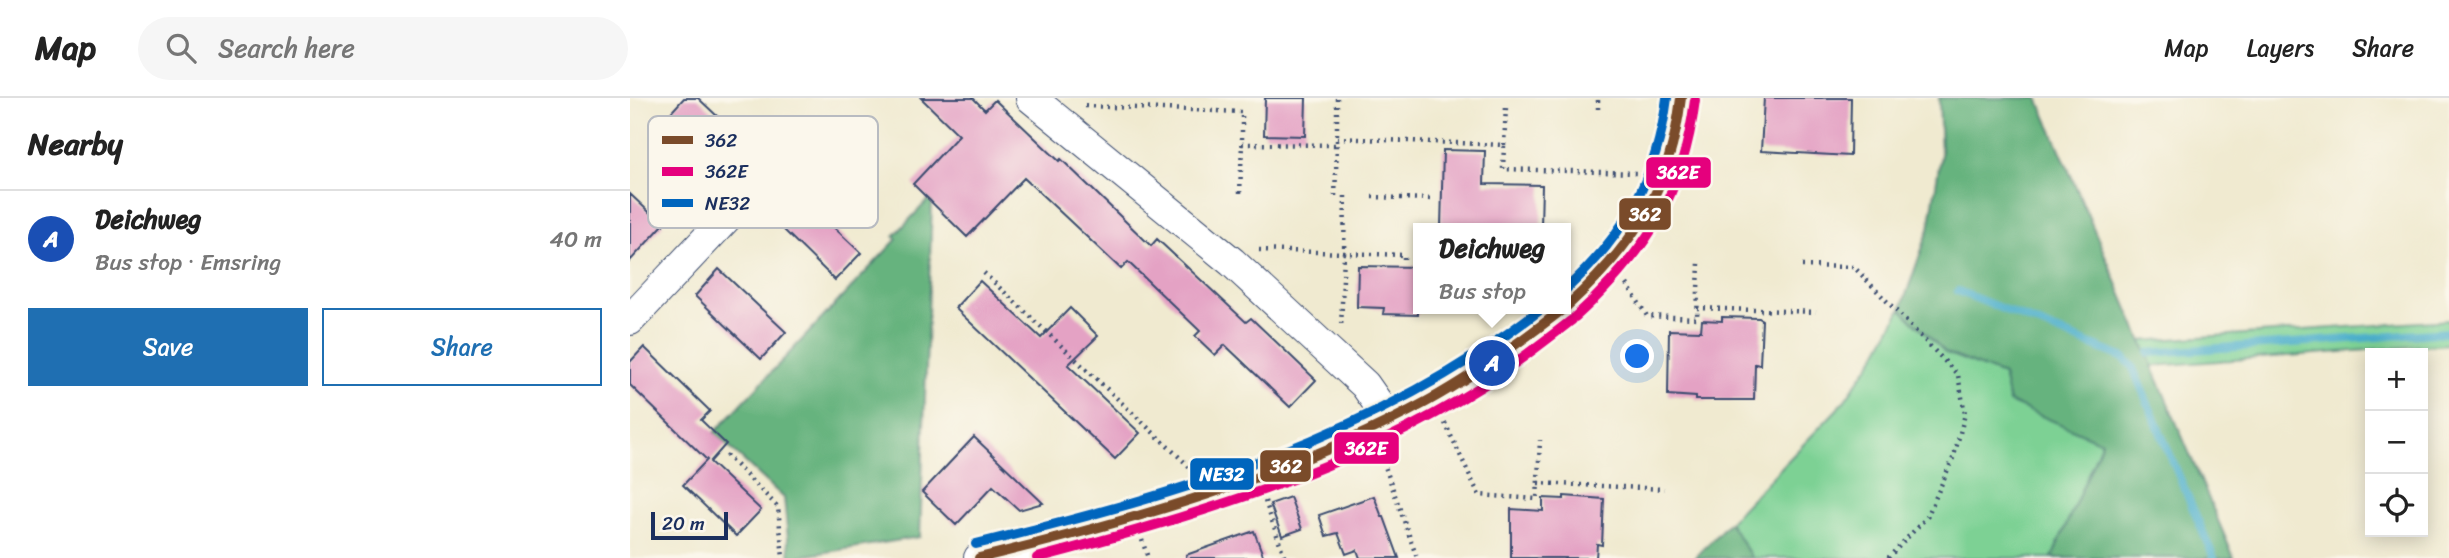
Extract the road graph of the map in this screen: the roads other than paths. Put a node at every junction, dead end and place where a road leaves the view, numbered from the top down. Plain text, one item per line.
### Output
1 (1031, 98) edge
2 (1681, 98) edge
3 (717, 228) edge
4 (1571, 301) edge
5 (1556, 314) edge
6 (630, 320) edge
7 (1382, 427) junction
8 (979, 558) edge

1 - 7 street
2 - 4 street
3 - 6 street
5 - 7 street
7 - 8 street

